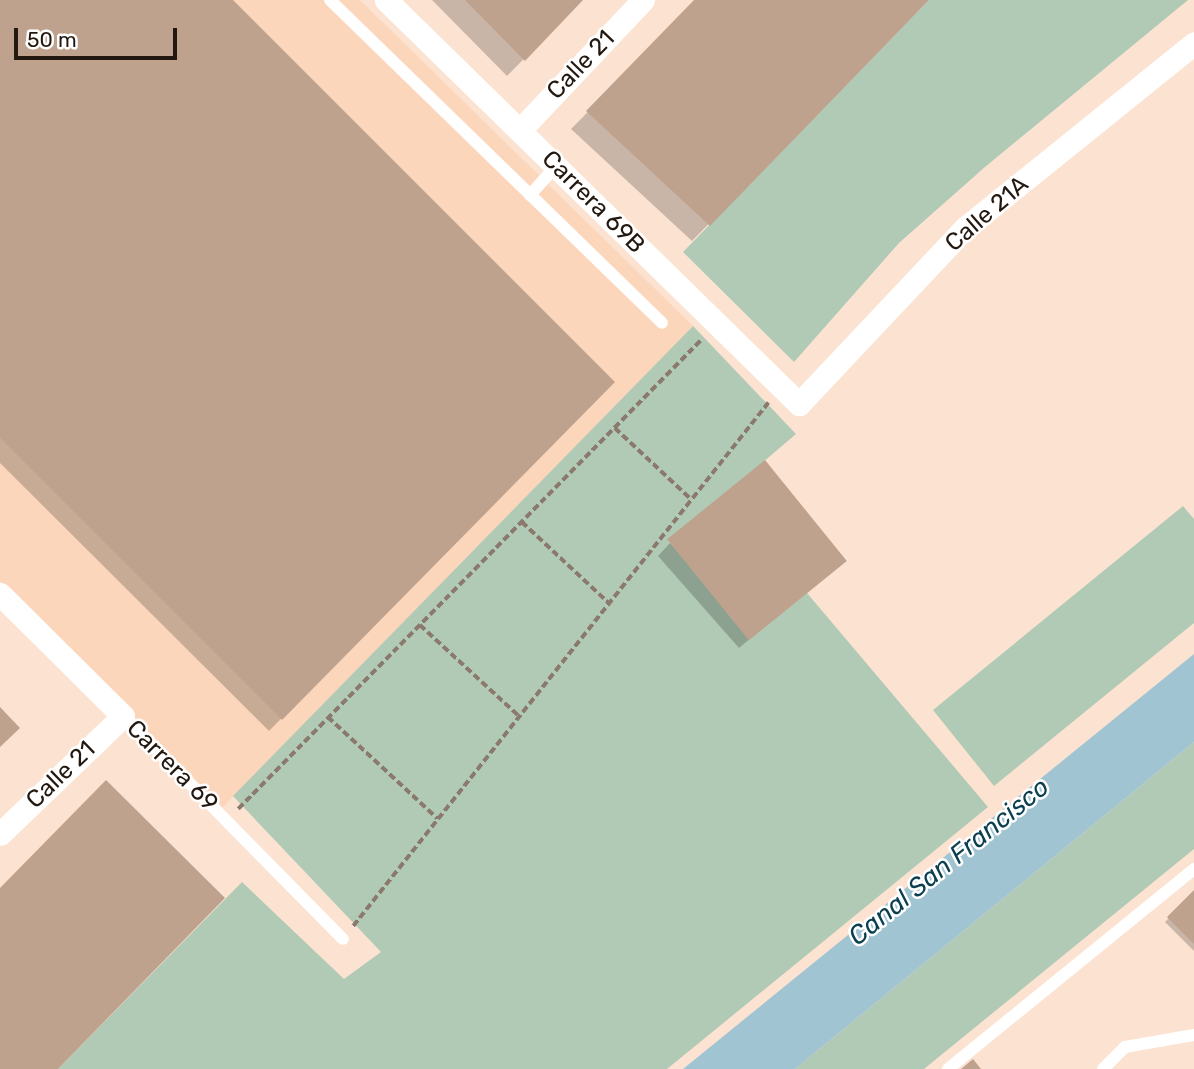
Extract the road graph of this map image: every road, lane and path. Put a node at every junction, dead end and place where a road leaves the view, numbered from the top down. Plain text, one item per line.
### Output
1 (330, 0) edge
2 (386, 0) edge
3 (643, 0) edge
4 (1194, 43) edge
5 (520, 130) junction
6 (556, 166) junction
7 (530, 195) junction
8 (662, 323) dead end
9 (717, 324) junction
10 (781, 386) junction
11 (799, 404) joint
12 (615, 428) junction
13 (691, 499) junction
14 (522, 522) junction
15 (0, 594) edge
16 (609, 603) junction
17 (420, 625) junction
18 (123, 716) junction
19 (519, 716) junction
20 (328, 718) junction
21 (438, 818) junction
22 (227, 821) junction
23 (0, 834) edge
24 (1194, 869) edge
25 (343, 939) joint
26 (1194, 1035) edge
27 (948, 1069) edge
28 (1103, 1069) edge

1 - 7 lane
2 - 5 street, Carrera 69B
3 - 5 street, Calle 21
4 - 11 street, Calle 21A
5 - 6 street, Carrera 69B
6 - 7 lane
6 - 9 street, Carrera 69B
7 - 8 lane
9 - 10 street, Carrera 69B
9 - 12 path
10 - 11 street, Carrera 69B
10 - 13 path
12 - 13 path
12 - 14 path
13 - 16 path
14 - 16 path
14 - 17 path
15 - 18 street, Carrera 69
16 - 19 path
17 - 19 path
17 - 20 path
18 - 22 lane, Carrera 69
18 - 23 street, Calle 21
19 - 21 path
20 - 21 path
20 - 22 path
21 - 25 path
22 - 25 lane, Carrera 69
24 - 27 lane
26 - 28 lane

